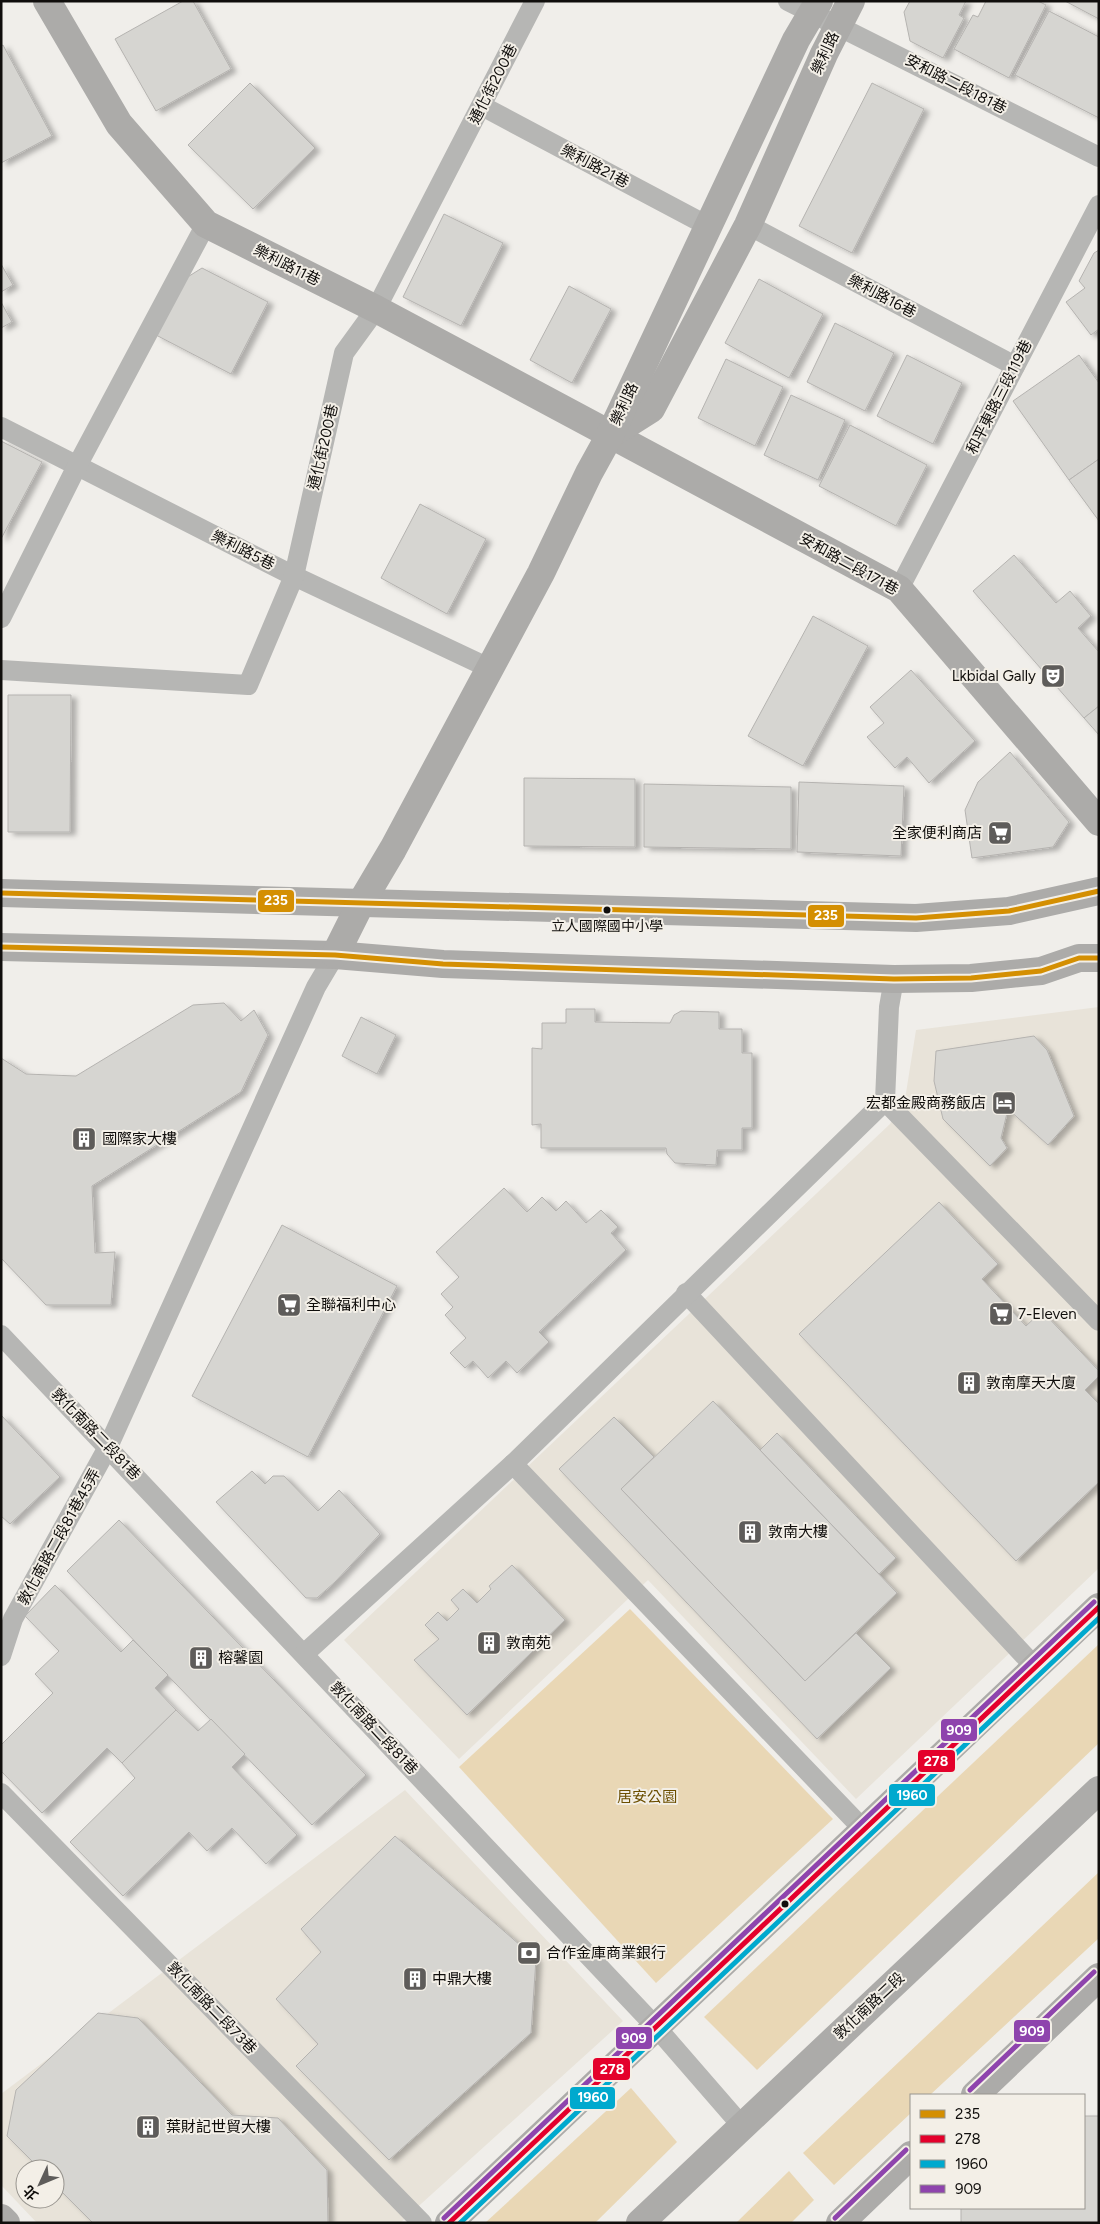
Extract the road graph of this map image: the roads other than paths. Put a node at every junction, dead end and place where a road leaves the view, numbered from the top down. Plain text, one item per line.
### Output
1 (47, 1) edge
2 (535, 1) edge
3 (788, 1) edge
4 (850, 1) edge
5 (815, 7) edge
6 (837, 26) junction
7 (482, 106) junction
8 (1099, 157) edge
9 (1099, 205) edge
10 (206, 224) junction
11 (748, 225) junction
12 (708, 226) junction
13 (376, 310) junction
14 (1015, 366) junction
15 (1, 427) edge
16 (610, 435) junction
17 (77, 466) junction
18 (294, 576) junction
19 (899, 590) junction
20 (1, 618) edge
21 (489, 668) junction
22 (1, 670) edge
23 (1099, 822) edge
24 (1099, 891) edge
25 (1, 893) edge
26 (361, 903) junction
27 (1, 947) edge
28 (335, 955) junction
29 (1099, 958) edge
30 (894, 979) junction
31 (885, 1101) junction
32 (686, 1293) junction
33 (1099, 1321) edge
34 (1, 1335) edge
35 (108, 1447) junction
36 (513, 1464) junction
37 (1099, 1606) edge
38 (7, 1616) edge
39 (304, 1654) junction
40 (1, 1656) edge
41 (1035, 1667) junction
42 (1099, 1790) edge
43 (1, 1793) edge
44 (864, 1830) junction
45 (1099, 1977) edge
46 (656, 2027) junction
47 (976, 2094) edge
48 (742, 2126) junction
49 (910, 2157) edge
50 (1, 2218) edge
51 (6, 2223) edge
52 (422, 2223) edge
53 (449, 2223) edge
54 (640, 2223) edge
55 (840, 2223) edge

1 - 10 street, 樂利路11巷
2 - 7 lane, 通化街200巷
3 - 5 lane, 安和路二段181巷
4 - 6 street, 樂利路
5 - 6 lane, 安和路二段181巷
5 - 12 street, 樂利路
6 - 8 lane, 安和路二段181巷
6 - 11 street, 樂利路
7 - 12 lane, 樂利路21巷
7 - 13 lane, 通化街200巷
9 - 14 lane, 和平東路三段119巷
10 - 13 street, 樂利路11巷
10 - 17 lane
11 - 14 lane, 樂利路16巷
11 - 16 street, 樂利路
12 - 16 street, 樂利路
13 - 16 street, 樂利路11巷
13 - 18 lane, 通化街200巷
14 - 19 lane, 和平東路三段119巷
15 - 17 lane, 樂利路5巷
16 - 19 street, 安和路二段171巷
16 - 21 street
17 - 18 lane, 樂利路5巷
17 - 20 lane
18 - 21 lane, 樂利路5巷
18 - 22 lane, 通化街200巷
19 - 23 street, 安和路二段171巷
21 - 26 street
24 - 26 street
25 - 26 street
26 - 28 street
27 - 28 street
28 - 30 street
28 - 35 lane, 敦化南路二段81巷45弄
29 - 30 street
30 - 31 lane
31 - 32 lane
31 - 33 lane
32 - 36 lane
32 - 41 lane
34 - 35 lane, 敦化南路二段81巷
35 - 38 lane, 敦化南路二段81巷45弄
35 - 39 lane, 敦化南路二段81巷
36 - 39 lane
36 - 44 lane
37 - 41 street
38 - 40 lane, 敦化南路二段81巷45弄
39 - 46 lane, 敦化南路二段81巷
41 - 44 street
42 - 48 street, 敦化南路二段
43 - 52 lane, 敦化南路二段73巷
44 - 46 street
45 - 47 street
46 - 48 lane, 敦化南路二段81巷
46 - 53 street
48 - 54 street, 敦化南路二段
49 - 55 street
50 - 51 street

